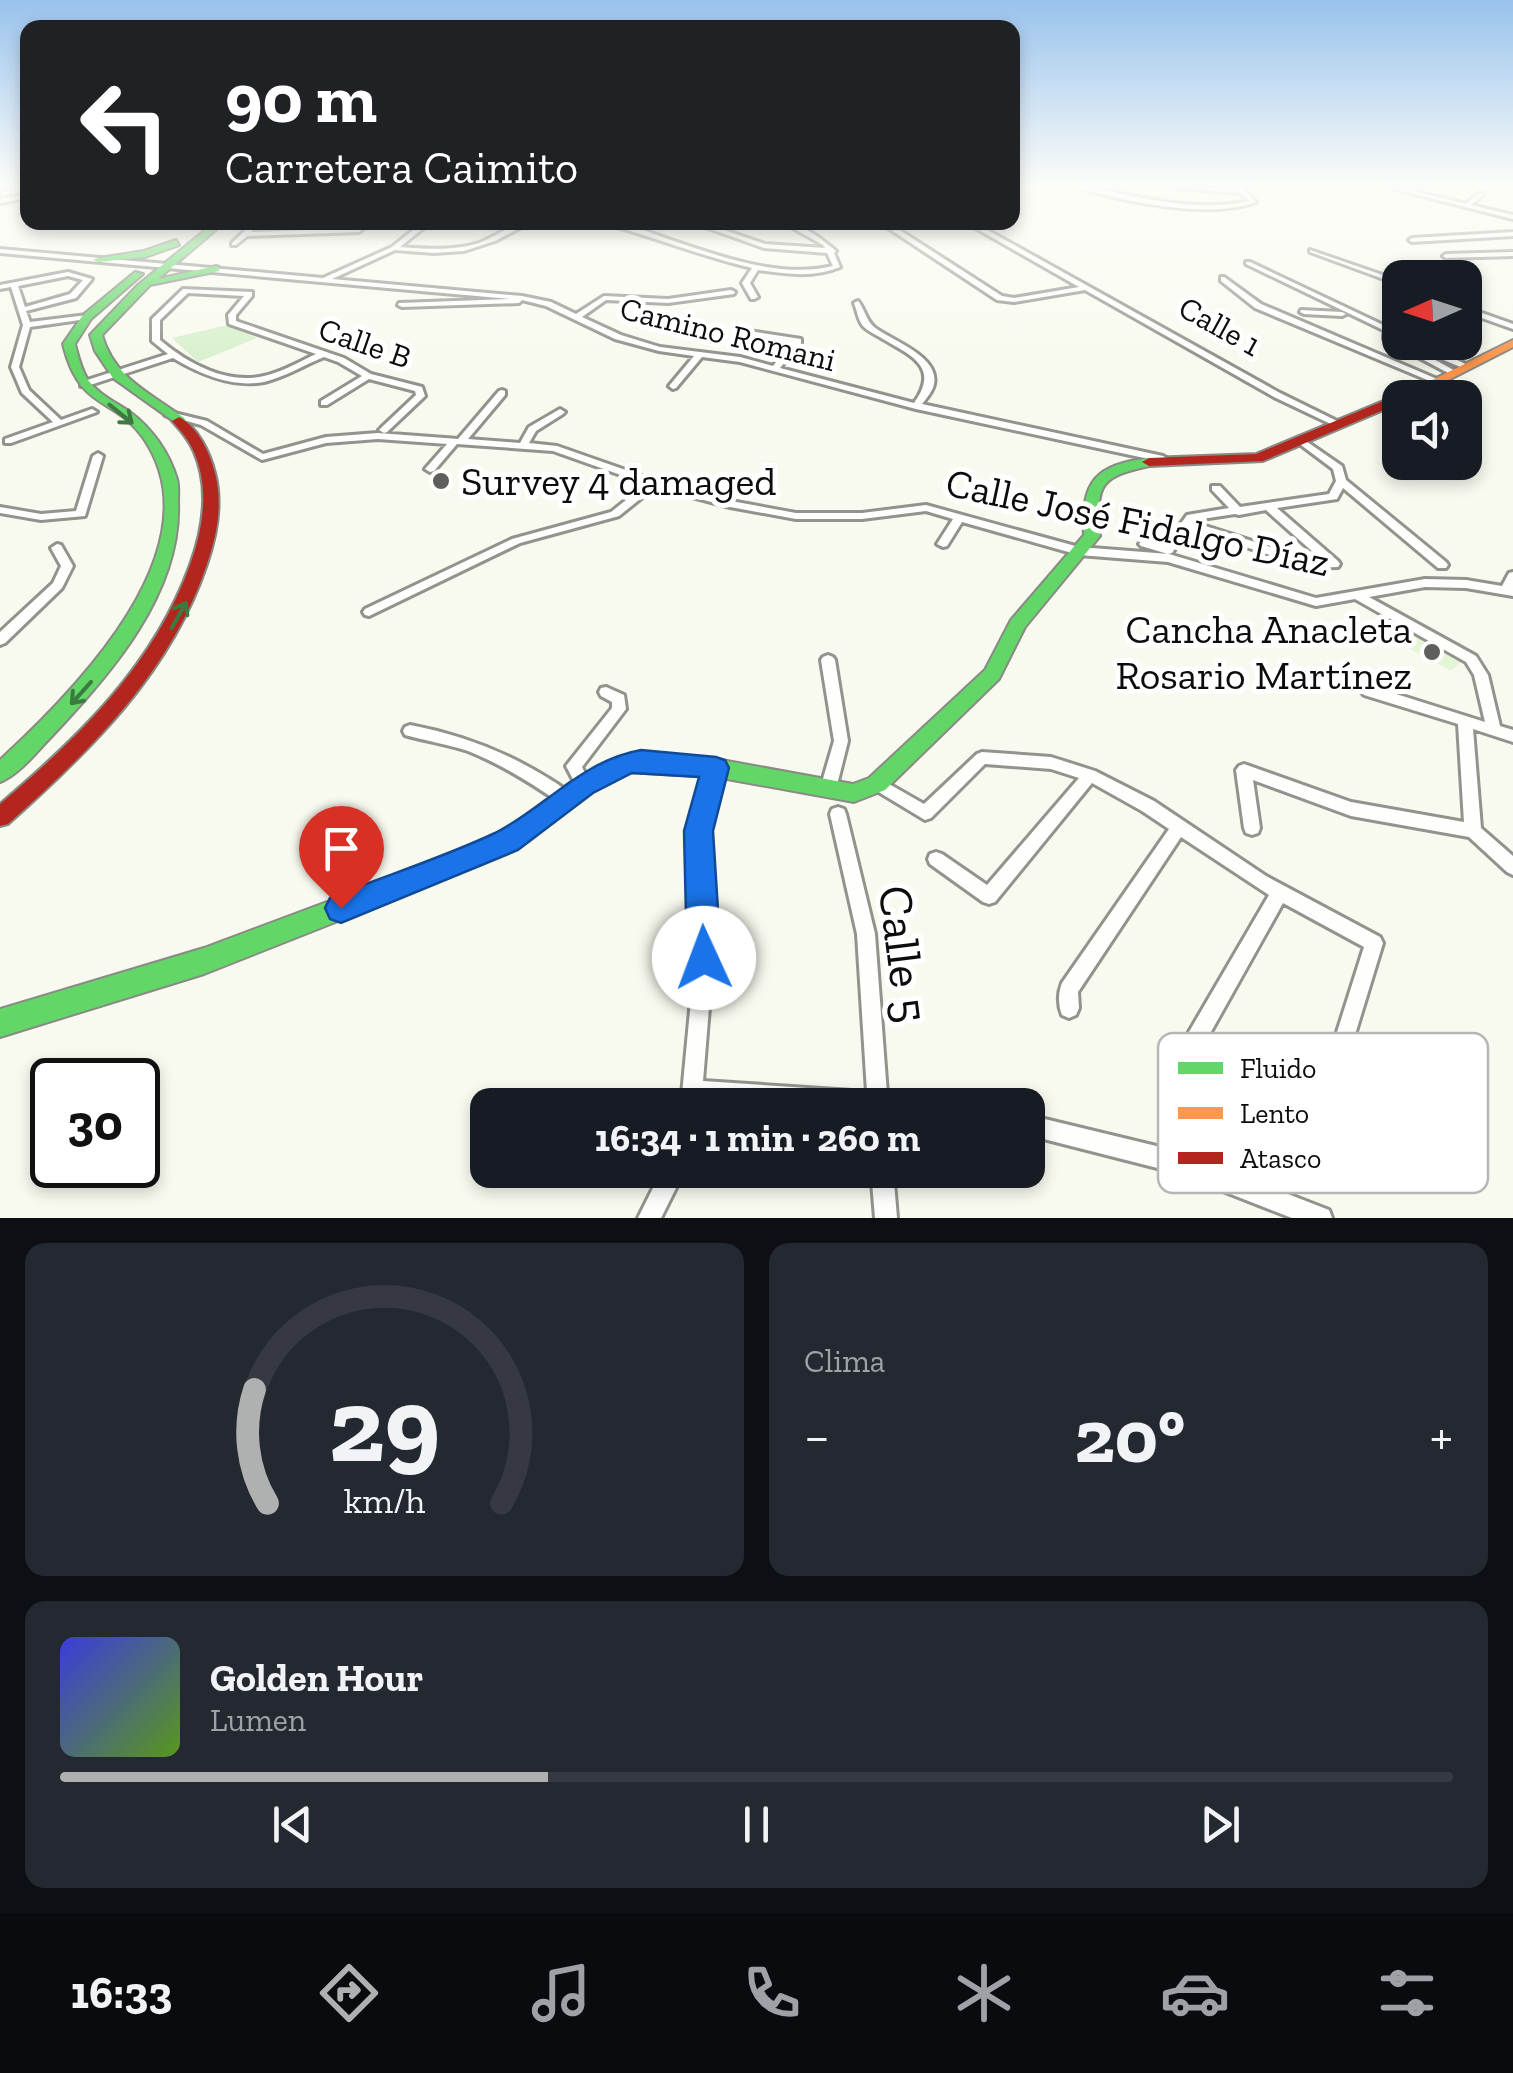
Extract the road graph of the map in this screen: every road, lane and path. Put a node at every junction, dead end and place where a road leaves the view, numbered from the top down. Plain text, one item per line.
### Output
1 (401, 243) edge
2 (487, 243) edge
3 (675, 243) edge
4 (755, 243) edge
5 (822, 243) edge
6 (914, 243) edge
7 (1005, 243) edge
8 (185, 244) junction
9 (394, 248) junction
10 (0, 250) edge
11 (832, 251) junction
12 (1312, 251) dead end
13 (1513, 254) edge
14 (1446, 256) dead end
15 (98, 259) junction
16 (1248, 263) dead end
17 (161, 264) junction
18 (756, 266) junction
19 (216, 269) junction
20 (1382, 276) edge
21 (326, 279) junction
22 (1224, 279) dead end
23 (137, 283) junction
24 (14, 284) junction
25 (0, 287) edge
26 (1084, 288) junction
27 (731, 292) dead end
28 (754, 297) dead end
29 (526, 299) junction
30 (858, 303) dead end
31 (402, 305) dead end
32 (23, 310) junction
33 (1304, 312) dead end
34 (1482, 315) edge
35 (87, 316) junction
36 (576, 318) junction
37 (27, 325) junction
38 (1382, 327) edge
39 (1513, 327) edge
40 (752, 333) dead end
41 (1513, 343) edge
42 (323, 354) junction
43 (171, 356) junction
44 (700, 356) junction
45 (1436, 360) edge
46 (15, 367) junction
47 (0, 369) edge
48 (774, 370) junction
49 (114, 374) junction
50 (1454, 374) junction
51 (368, 376) junction
52 (1441, 380) edge
53 (84, 384) junction
54 (673, 386) dead end
55 (502, 393) dead end
56 (324, 403) dead end
57 (916, 406) junction
58 (1382, 406) edge
59 (92, 412) dead end
60 (560, 412) dead end
61 (170, 415) junction
62 (59, 423) junction
63 (1338, 424) junction
64 (384, 430) dead end
65 (8, 440) dead end
66 (1300, 440) junction
67 (458, 441) junction
68 (523, 446) junction
69 (98, 456) dead end
70 (1163, 459) junction
71 (430, 468) dead end
72 (1341, 481) junction
73 (654, 484) junction
74 (1216, 488) dead end
75 (1271, 508) junction
76 (0, 510) edge
77 (1239, 512) junction
78 (959, 518) junction
79 (1186, 523) junction
80 (1150, 536) dead end
81 (943, 544) dead end
82 (58, 548) dead end
83 (1079, 551) junction
84 (1442, 565) dead end
85 (1513, 576) edge
86 (1510, 591) edge
87 (1360, 597) junction
88 (369, 612) dead end
89 (0, 640) edge
90 (828, 660) dead end
91 (1356, 676) dead end
92 (606, 692) dead end
93 (1465, 721) junction
94 (410, 731) dead end
95 (1494, 731) junction
96 (1513, 736) edge
97 (716, 768) junction
98 (0, 773) edge
99 (1090, 775) junction
100 (877, 784) junction
101 (583, 785) junction
102 (828, 790) junction
103 (566, 798) junction
104 (838, 814) dead end
105 (0, 817) edge
106 (1180, 827) junction
107 (1252, 828) dead end
108 (1473, 831) junction
109 (936, 860) dead end
110 (1513, 867) edge
111 (1280, 892) junction
112 (1069, 1008) dead end
113 (0, 1024) edge
114 (1199, 1033) edge
115 (1346, 1033) edge
116 (694, 1088) edge
117 (877, 1088) edge
118 (1045, 1129) edge
119 (1158, 1157) edge
120 (665, 1188) edge
121 (884, 1188) edge
122 (1257, 1193) edge
123 (649, 1218) edge
124 (886, 1218) edge
125 (1322, 1218) edge

1 - 9 street
2 - 9 street
3 - 18 street
4 - 11 street
5 - 11 street
6 - 26 street
7 - 26 street, Calle 1
8 - 15 main road
8 - 17 main road
8 - 19 main road
9 - 21 street
10 - 15 street, Camino Romani
11 - 18 street
12 - 20 street
13 - 14 street
15 - 17 street, Camino Romani
15 - 23 main road
16 - 38 street
17 - 19 street, Camino Romani
17 - 23 main road
18 - 28 street
19 - 21 street, Camino Romani
19 - 23 main road
21 - 29 street, Camino Romani
22 - 50 street
23 - 35 main road
23 - 49 main road
24 - 25 street
24 - 32 street
24 - 32 street
26 - 63 street, Calle 1
27 - 36 street
29 - 31 street
29 - 36 street, Camino Romani
30 - 57 street
32 - 37 street
33 - 50 street
34 - 39 street
35 - 37 street
35 - 53 main road
36 - 44 street, Camino Romani
37 - 46 street
40 - 48 street
41 - 50 main road
42 - 43 street
42 - 43 street, Calle B
42 - 51 street, Calle B
43 - 49 street
44 - 48 street, Camino Romani
44 - 54 street
45 - 50 street
46 - 47 street
46 - 62 street
48 - 57 street, Camino Romani
49 - 53 street
49 - 61 main road
50 - 52 main road
51 - 56 street
51 - 64 street, Calle B
53 -> 98 main road
55 - 67 street
57 - 70 street, Camino Romani
58 - 63 main road
59 - 62 street
60 - 68 street
61 - 67 street, Calle José Fidalgo Díaz
105 -> 61 main road
62 - 65 street
63 - 66 main road
66 - 70 main road
66 - 72 street
67 - 68 street, Calle José Fidalgo Díaz
67 - 71 street
68 - 73 street, Calle José Fidalgo Díaz
69 - 76 street
70 - 83 main road
72 - 75 street
72 - 84 street
73 - 78 street, Calle José Fidalgo Díaz
73 - 88 street
74 - 77 street
75 - 77 street
75 - 79 street
77 - 79 street
78 - 81 street
78 - 83 street, Calle José Fidalgo Díaz
79 - 80 street
82 - 89 street
83 - 87 street, Calle José Fidalgo Díaz
83 - 100 main road
85 - 86 street
86 - 87 street, Calle José Fidalgo Díaz
87 - 95 street
90 - 102 street
91 - 93 street
92 - 101 street
93 - 95 street
93 - 108 street
94 - 103 street
95 - 96 street
97 - 101 main road
97 - 102 main road
97 - 116 street
99 - 100 street
99 - 106 street
99 - 109 street
100 - 102 main road
101 - 103 main road
103 - 113 main road
104 - 117 street, Calle 5
106 - 111 street
106 - 112 street
107 - 108 street
108 - 110 street
111 - 114 street
111 - 115 street
118 - 119 street
120 - 123 street
121 - 124 street
122 - 125 street

